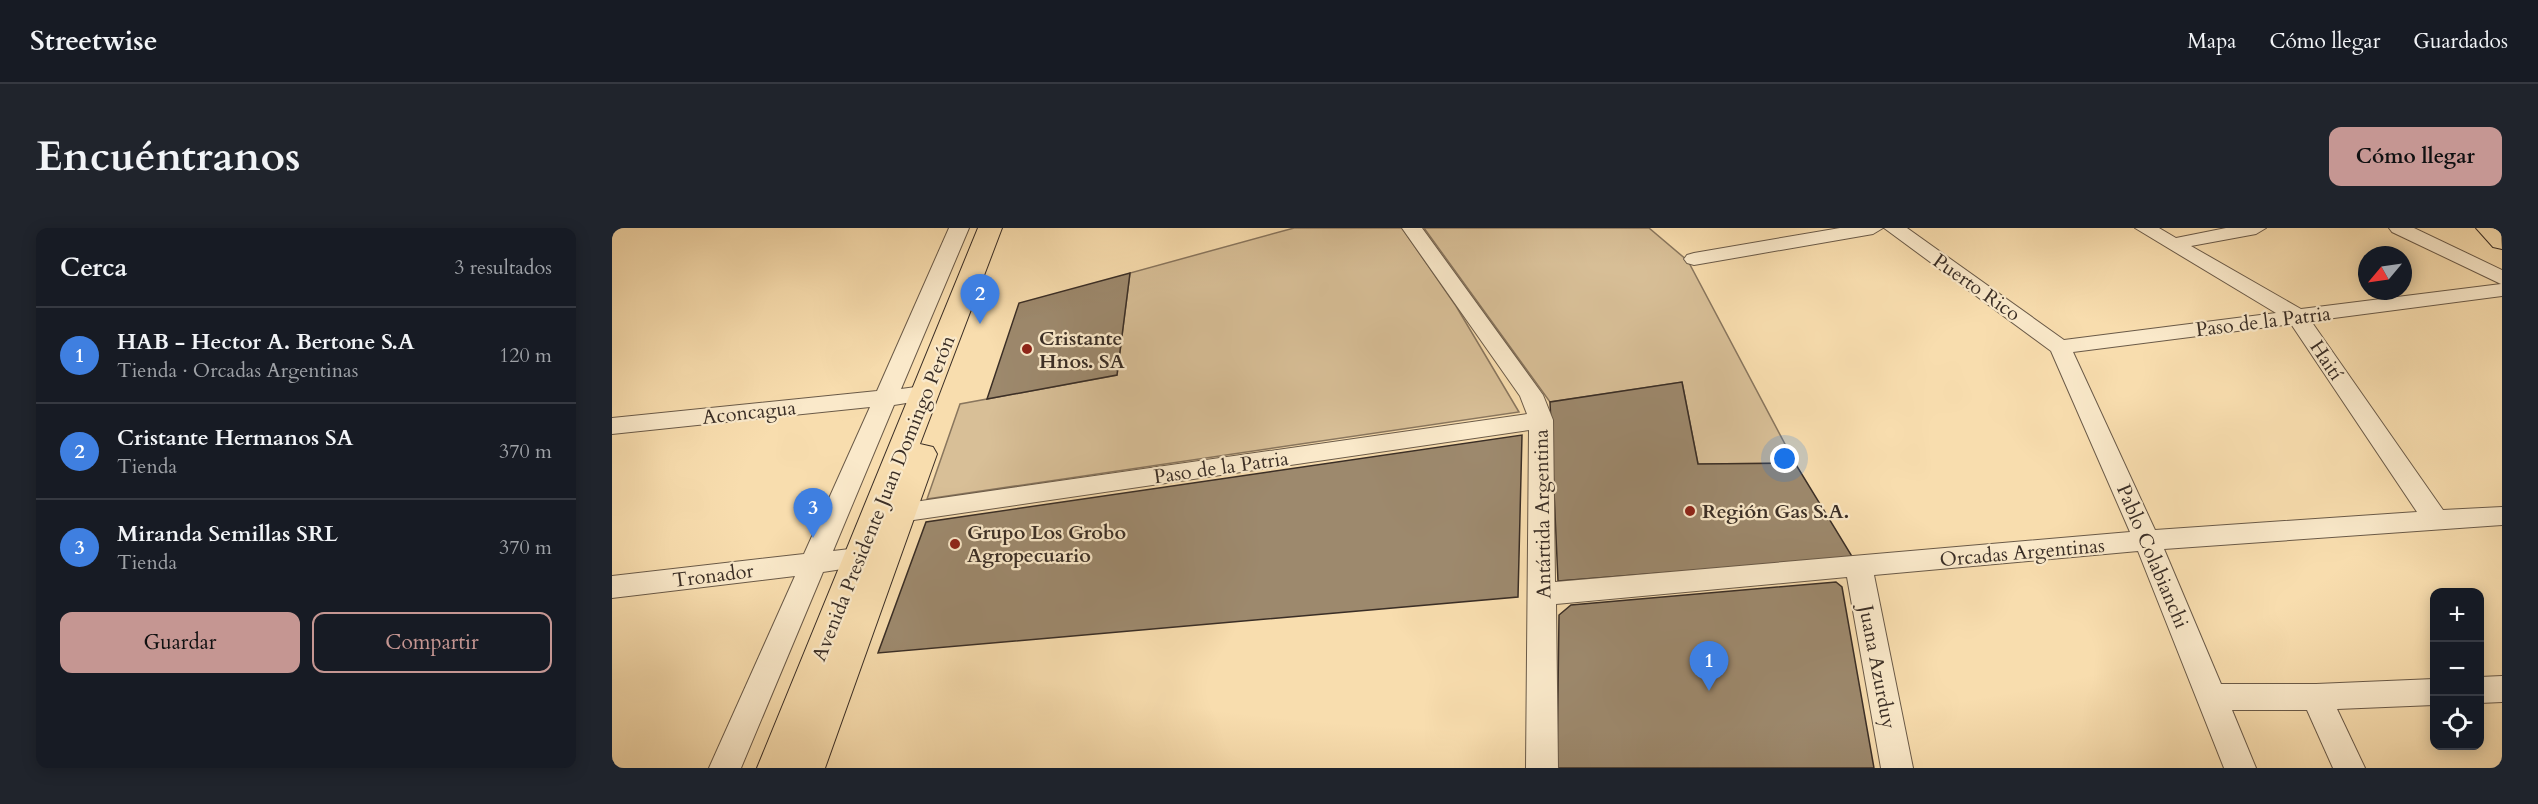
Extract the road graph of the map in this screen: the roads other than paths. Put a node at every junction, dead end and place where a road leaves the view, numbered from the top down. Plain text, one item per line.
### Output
1 (959, 228) edge
2 (990, 228) edge
3 (1007, 228) edge
4 (1412, 228) edge
5 (1873, 228) edge
6 (1894, 228) edge
7 (2145, 228) edge
8 (2256, 228) edge
9 (2399, 228) edge
10 (2488, 228) edge
11 (2502, 242) edge
12 (2174, 244) junction
13 (1694, 259) dead end
14 (2502, 278) edge
15 (2502, 290) edge
16 (2297, 316) junction
17 (2060, 347) junction
18 (923, 394) junction
19 (886, 397) junction
20 (1541, 420) junction
21 (612, 426) edge
22 (900, 513) junction
23 (2502, 516) edge
24 (2435, 519) junction
25 (2147, 540) junction
26 (858, 558) junction
27 (814, 563) junction
28 (1859, 567) junction
29 (612, 587) edge
30 (1543, 594) junction
31 (2502, 689) edge
32 (2484, 690) edge
33 (2430, 692) edge
34 (2211, 697) junction
35 (2316, 697) junction
36 (725, 768) edge
37 (777, 768) edge
38 (805, 768) edge
39 (1542, 768) edge
40 (1897, 768) edge
41 (2240, 768) edge
42 (2349, 768) edge

1 - 19 street, Avenida Presidente Juan Domingo Perón
2 - 18 main road, Avenida Presidente Juan Domingo Perón
3 - 22 main road, Avenida Presidente Juan Domingo Perón
4 - 20 street, Antártida Argentina
5 - 13 street
6 - 17 street, Puerto Rico
7 - 12 street, Haití
8 - 12 street
9 - 14 street
10 - 11 main road
12 - 16 street, Haití
15 - 16 street, Paso de la Patria
16 - 17 street, Paso de la Patria
16 - 24 street, Haití
17 - 25 street, Pablo Colabianchi
18 - 19 street, Aconcagua
18 - 26 main road, Avenida Presidente Juan Domingo Perón
19 - 21 street, Aconcagua
19 - 27 street, Avenida Presidente Juan Domingo Perón
20 - 22 street, Paso de la Patria
20 - 30 street, Antártida Argentina
22 - 38 main road, Avenida Presidente Juan Domingo Perón
23 - 24 street, Orcadas Argentinas
24 - 25 street, Orcadas Argentinas
25 - 28 street, Orcadas Argentinas
25 - 34 street, Pablo Colabianchi
26 - 27 street, Tronador
26 - 37 main road, Avenida Presidente Juan Domingo Perón
27 - 29 street, Tronador
27 - 36 street, Avenida Presidente Juan Domingo Perón
28 - 30 street, Orcadas Argentinas
28 - 40 street, Juana Azurduy
30 - 39 street, Antártida Argentina
31 - 32 street
33 - 35 street
34 - 35 street
34 - 41 street, Pablo Colabianchi
35 - 42 street

